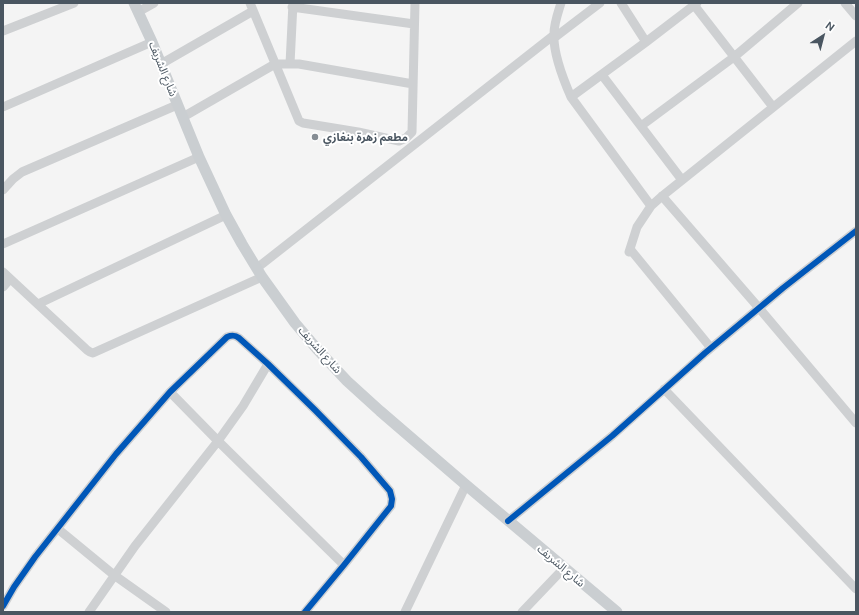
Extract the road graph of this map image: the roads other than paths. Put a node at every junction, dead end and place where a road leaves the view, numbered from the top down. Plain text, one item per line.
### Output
1 (74, 3) edge
2 (154, 3) edge
3 (415, 3) edge
4 (561, 3) edge
5 (600, 3) edge
6 (621, 3) edge
7 (798, 3) edge
8 (845, 3) edge
9 (696, 4) edge
10 (293, 5) edge
11 (252, 7) edge
12 (136, 8) edge
13 (856, 16) edge
14 (414, 24) junction
15 (3, 31) edge
16 (554, 36) junction
17 (856, 41) edge
18 (152, 42) junction
19 (646, 42) junction
20 (734, 56) junction
21 (161, 64) junction
22 (275, 64) junction
23 (290, 64) junction
24 (602, 75) junction
25 (413, 84) junction
26 (571, 98) junction
27 (177, 105) junction
28 (3, 107) edge
29 (773, 107) junction
30 (182, 117) junction
31 (642, 126) junction
32 (199, 157) junction
33 (22, 172) junction
34 (3, 180) edge
35 (682, 180) junction
36 (3, 190) edge
37 (662, 196) junction
38 (651, 206) junction
39 (226, 215) junction
40 (856, 231) edge
41 (3, 244) edge
42 (260, 272) junction
43 (6, 276) edge
44 (3, 287) edge
45 (38, 304) junction
46 (759, 308) junction
47 (711, 348) junction
48 (268, 364) junction
49 (664, 390) junction
50 (170, 392) junction
51 (856, 423) edge
52 (218, 441) junction
53 (466, 485) junction
54 (508, 521) junction
55 (58, 529) junction
56 (344, 565) junction
57 (564, 568) junction
58 (114, 575) junction
59 (856, 589) edge
60 (3, 606) edge
61 (89, 612) edge
62 (166, 612) edge
63 (304, 612) edge
64 (405, 612) edge
65 (522, 612) edge
66 (617, 612) edge

1 - 15 street
2 - 12 street
3 - 14 street
4 - 16 street
5 - 16 street
6 - 19 street
7 - 20 street
8 - 13 street
9 - 19 street
9 - 20 street
10 - 14 street
10 - 23 street
11 - 21 street
11 - 22 street
12 - 18 main road, شارع الشريف
14 - 25 street
16 - 26 street
16 - 42 street
17 - 29 street
18 - 21 main road, شارع الشريف
18 - 28 street
19 - 24 street
20 - 29 street
20 - 31 street
21 - 27 main road, شارع الشريف
22 - 23 street
22 - 25 street
22 - 30 street
23 - 25 street
24 - 26 street
24 - 31 street
26 - 38 street
27 - 30 main road, شارع الشريف
27 - 33 street
29 - 35 street
30 - 32 main road, شارع الشريف
31 - 35 street
32 - 39 main road, شارع الشريف
32 - 41 street
33 - 34 street
33 - 36 street
35 - 37 street
37 - 38 street
37 - 46 street
38 - 47 street
39 - 42 main road, شارع الشريف
39 - 45 street
40 - 46 street
42 - 45 street
42 - 53 main road, شارع الشريف
43 - 44 street
43 - 45 street
46 - 47 street
46 - 51 street
47 - 49 street
48 - 50 street
48 - 52 street
48 - 56 street
49 - 54 street
49 - 59 street
50 - 52 street
50 - 55 street
52 - 56 street
52 - 58 street
53 - 54 main road, شارع الشريف
53 - 64 street
54 - 57 main road, شارع الشريف
55 - 58 street
55 - 60 street
56 - 63 street
57 - 65 street
57 - 66 main road, شارع الشريف
58 - 61 street
58 - 62 street

